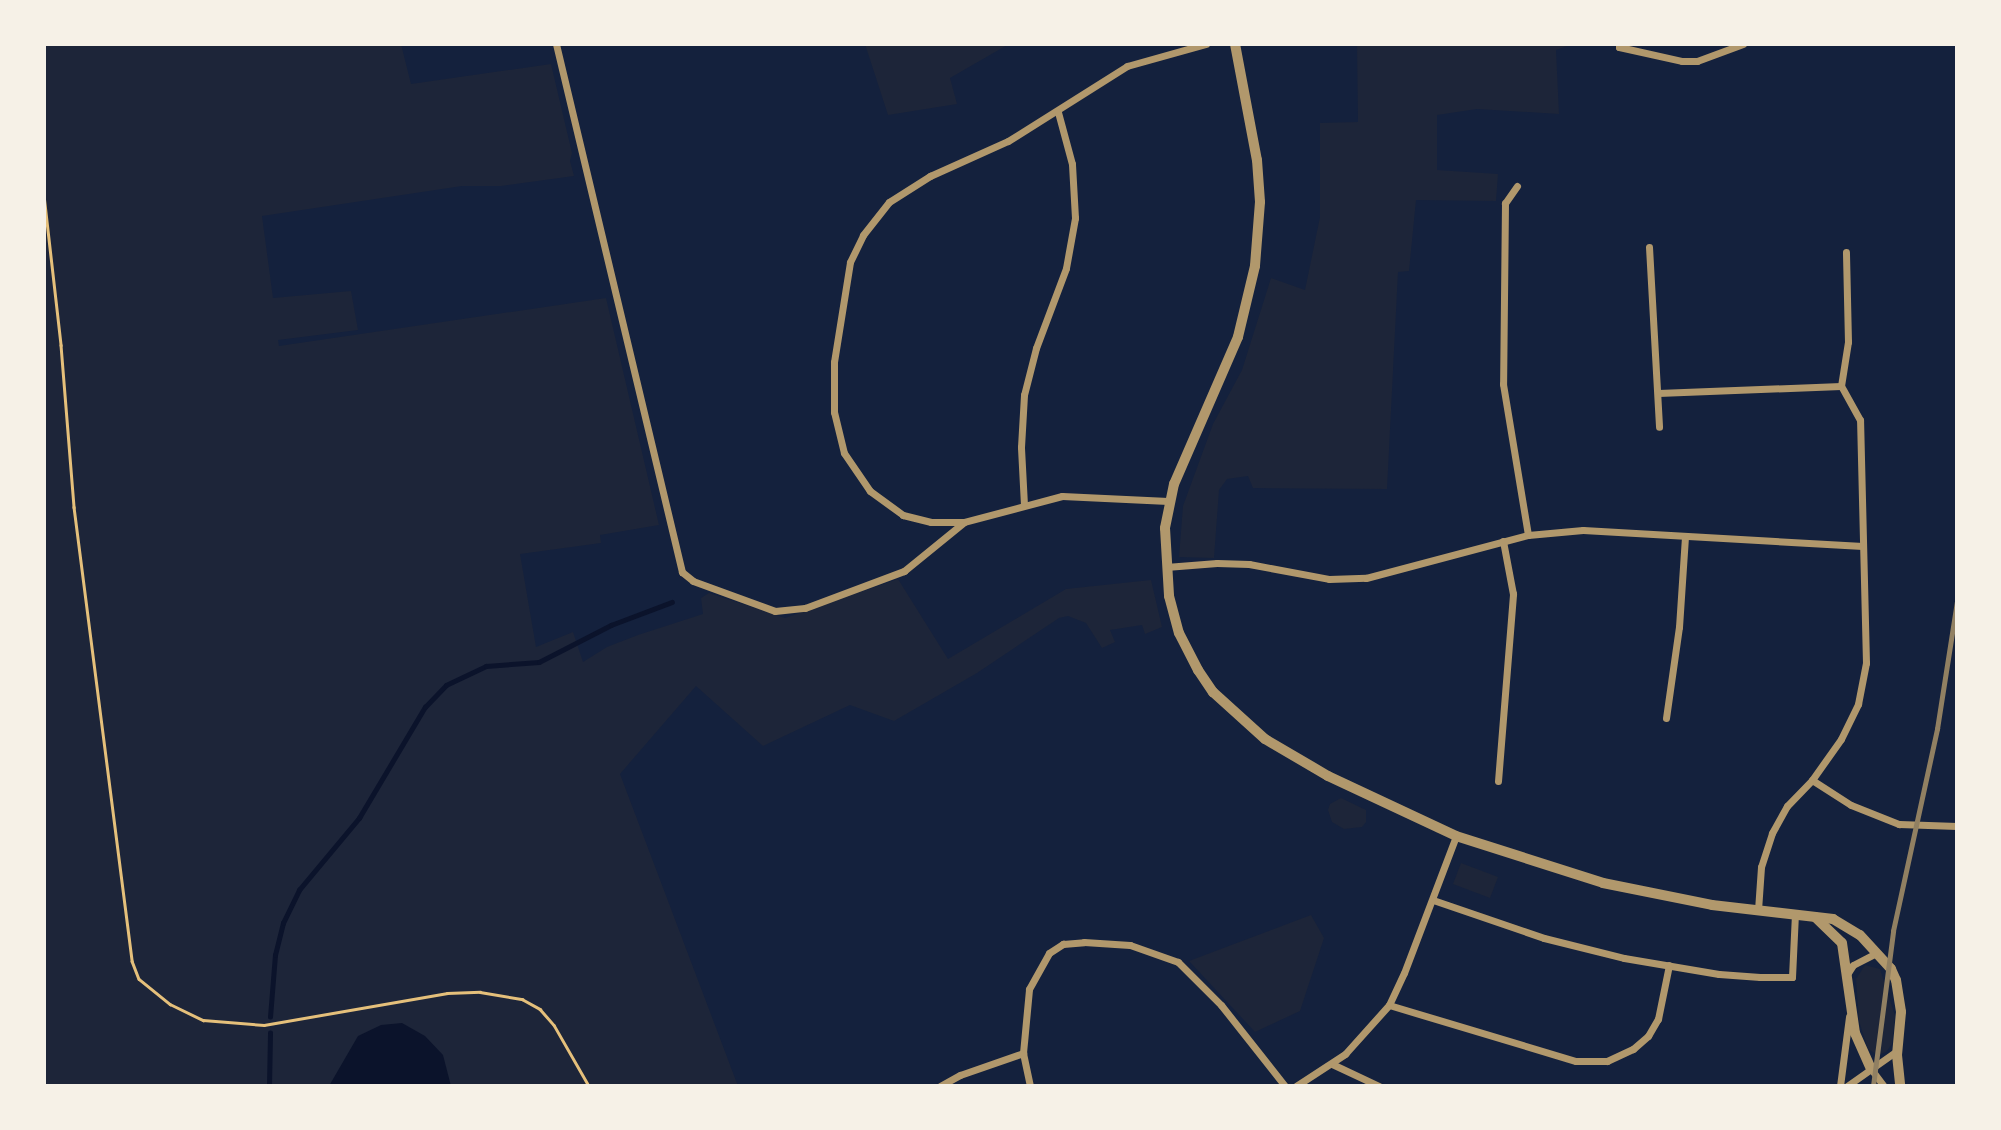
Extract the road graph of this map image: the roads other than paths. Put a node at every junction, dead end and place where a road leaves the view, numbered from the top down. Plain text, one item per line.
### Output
1 (556, 44) edge
2 (1206, 44) edge
3 (1235, 44) edge
4 (1619, 44) edge
5 (1743, 44) edge
6 (1058, 112) junction
7 (1517, 186) dead end
8 (1649, 247) dead end
9 (1846, 252) dead end
10 (1841, 386) junction
11 (1658, 393) junction
12 (1659, 428) dead end
13 (1168, 500) junction
14 (1024, 505) junction
15 (964, 522) junction
16 (1528, 535) junction
17 (1685, 537) junction
18 (1503, 541) junction
19 (1863, 546) junction
20 (1165, 567) junction
21 (1666, 718) dead end
22 (1812, 780) junction
23 (1498, 781) dead end
24 (1957, 827) edge
25 (1456, 836) junction
26 (1433, 900) junction
27 (1758, 910) junction
28 (1795, 913) junction
29 (1815, 917) junction
30 (1877, 953) junction
31 (1669, 965) junction
32 (1848, 973) junction
33 (1389, 1005) junction
34 (1850, 1009) junction
35 (1898, 1050) junction
36 (1023, 1053) junction
37 (1332, 1064) junction
38 (1871, 1069) junction
39 (940, 1086) edge
40 (1030, 1086) edge
41 (1285, 1086) edge
42 (1296, 1086) edge
43 (1379, 1086) edge
44 (1840, 1086) edge
45 (1847, 1086) edge
46 (1884, 1086) edge
47 (1900, 1086) edge

1 - 15 street
2 - 6 street
3 - 13 street
4 - 5 street
6 - 14 street
6 - 15 street
7 - 16 street
8 - 11 street
9 - 10 street
10 - 11 street
10 - 19 street
11 - 12 street
13 - 14 street
13 - 20 street
14 - 15 street
16 - 17 street
16 - 18 street
17 - 19 street
17 - 21 street
18 - 20 street
18 - 23 street
19 - 22 street
20 - 25 street
22 - 24 street
22 - 27 street
25 - 26 street
25 - 27 street
26 - 31 street
26 - 33 street
27 - 28 street
28 - 29 street
28 - 31 street
29 - 30 street
29 - 32 street
30 - 32 street
30 - 35 street
31 - 33 street
32 - 34 street
33 - 37 street
34 - 38 street
34 - 44 street
35 - 38 street
35 - 47 street
36 - 39 street
36 - 40 street
36 - 41 street
37 - 42 street
37 - 43 street
38 - 45 street
38 - 46 street

